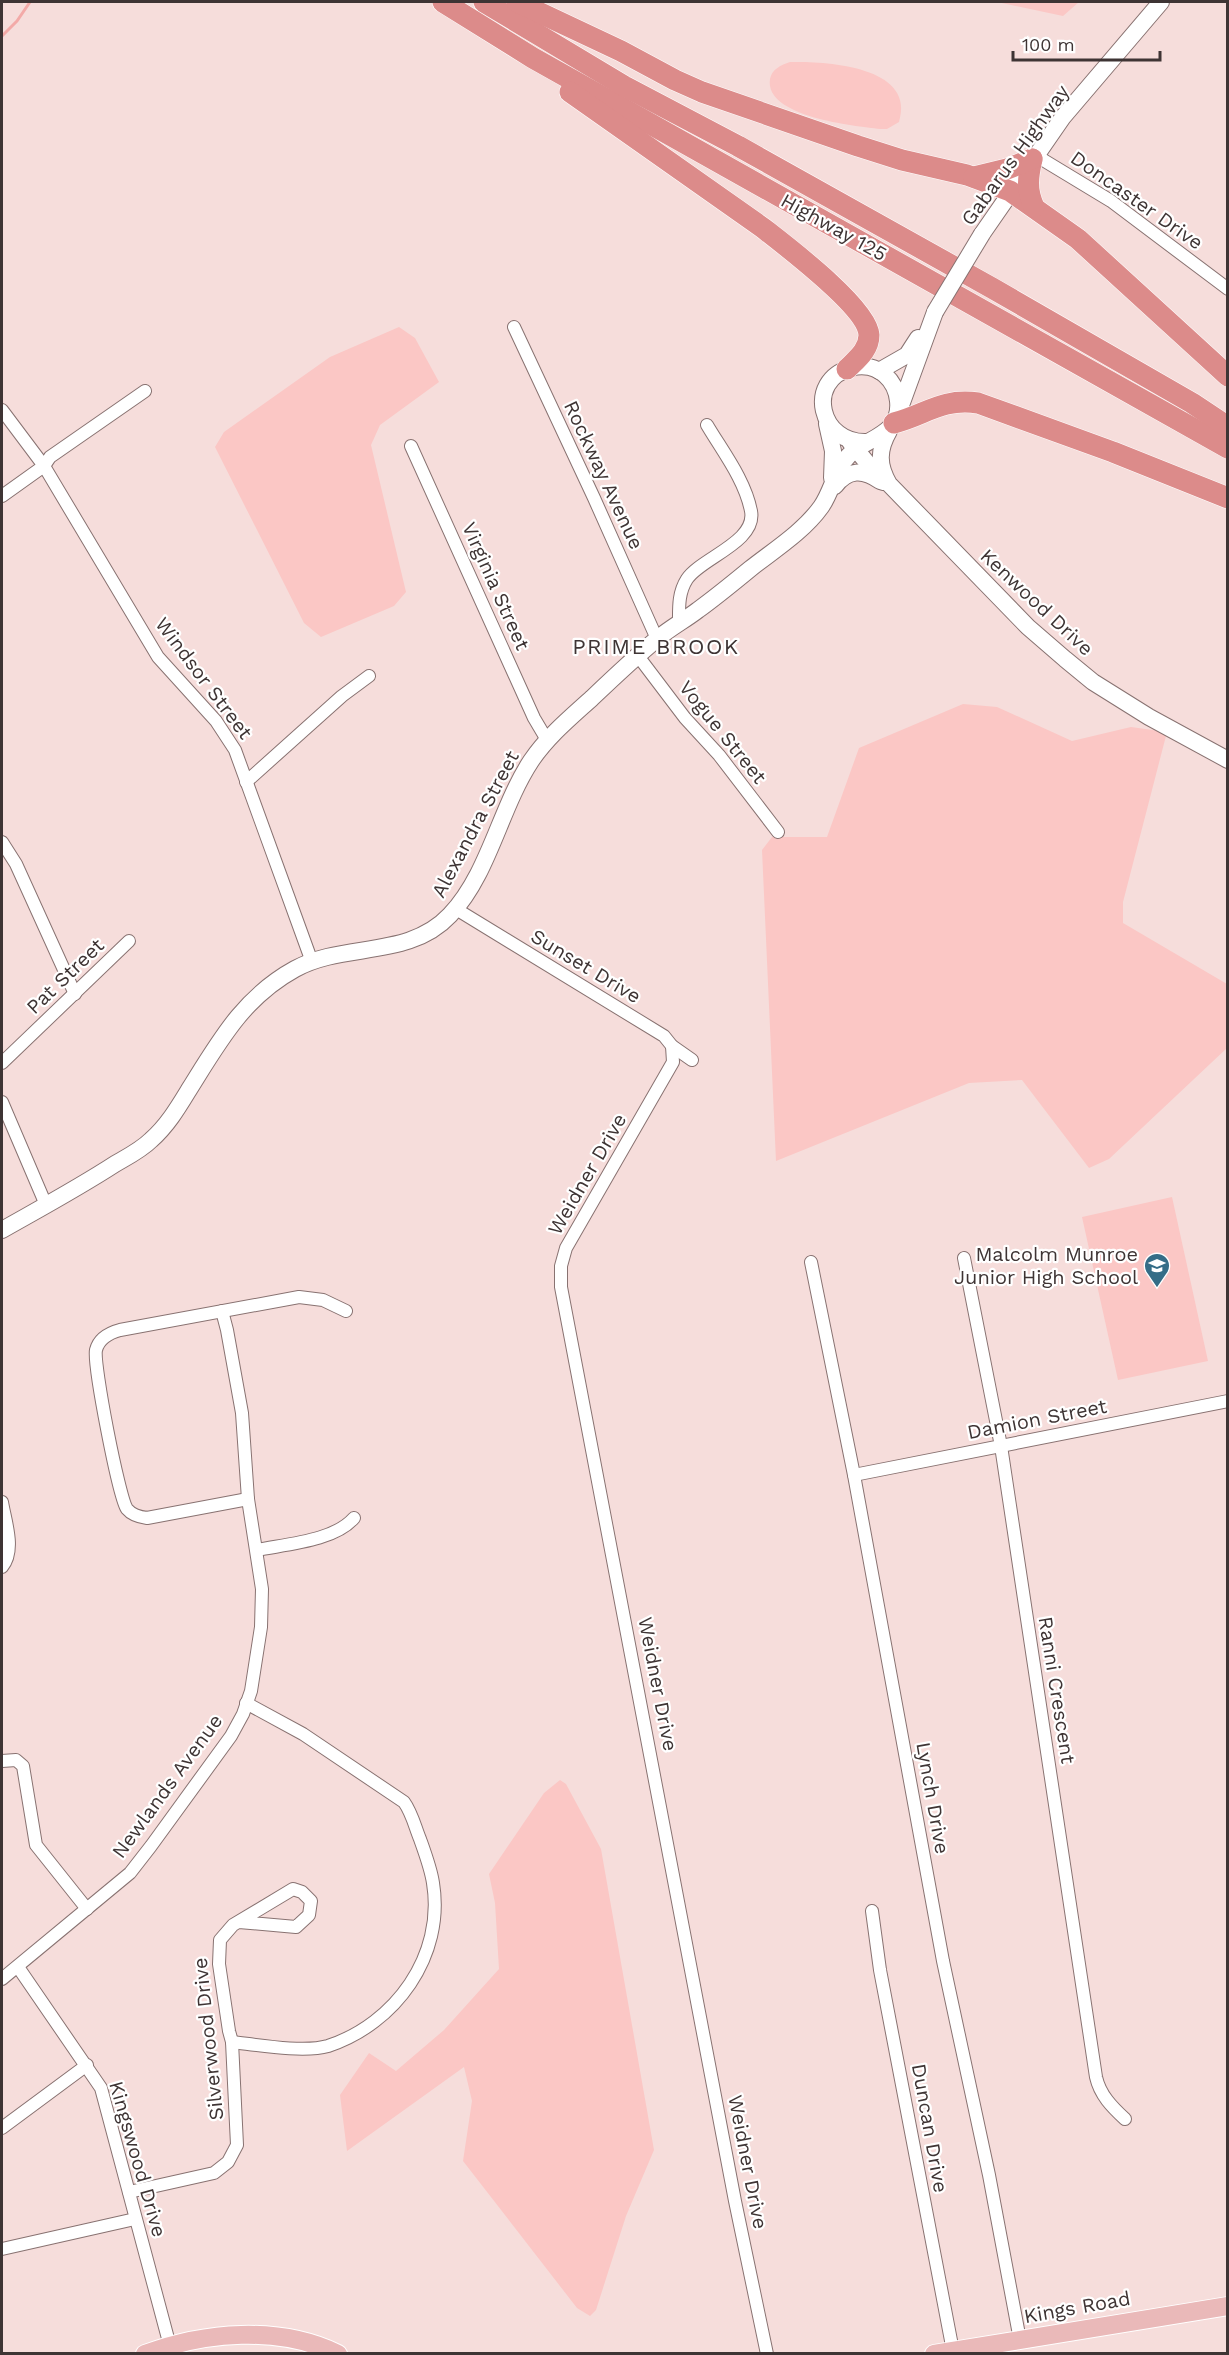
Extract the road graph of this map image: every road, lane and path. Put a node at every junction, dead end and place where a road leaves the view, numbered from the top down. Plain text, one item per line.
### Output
1 (440, 2) edge
2 (484, 2) edge
3 (517, 2) edge
4 (1161, 2) edge
5 (1034, 157) junction
6 (973, 177) junction
7 (1010, 191) junction
8 (1034, 207) junction
9 (1227, 275) edge
10 (1215, 280) junction
11 (1227, 289) edge
12 (935, 312) junction
13 (514, 327) dead end
14 (847, 369) junction
15 (879, 371) junction
16 (1227, 376) edge
17 (145, 391) dead end
18 (2, 410) edge
19 (825, 417) junction
20 (894, 423) junction
21 (707, 425) dead end
22 (1227, 427) edge
23 (858, 443) junction
24 (411, 446) dead end
25 (1227, 448) edge
26 (44, 466) junction
27 (890, 487) junction
28 (2, 496) edge
29 (828, 497) junction
30 (1227, 498) edge
31 (679, 624) junction
32 (657, 639) junction
33 (638, 656) junction
34 (369, 676) dead end
35 (547, 740) junction
36 (1227, 760) edge
37 (246, 782) junction
38 (778, 832) dead end
39 (2, 842) edge
40 (456, 909) junction
41 (129, 941) dead end
42 (312, 962) junction
43 (75, 994) junction
44 (672, 1046) junction
45 (692, 1060) dead end
46 (2, 1063) edge
47 (2, 1102) edge
48 (46, 1205) junction
49 (2, 1230) edge
50 (964, 1258) dead end
51 (811, 1262) dead end
52 (222, 1311) junction
53 (346, 1311) dead end
54 (1227, 1401) edge
55 (1001, 1446) junction
56 (854, 1475) junction
57 (248, 1499) junction
58 (2, 1502) edge
59 (354, 1518) dead end
60 (257, 1550) junction
61 (2, 1567) edge
62 (246, 1703) junction
63 (2, 1761) edge
64 (87, 1909) junction
65 (872, 1911) dead end
66 (239, 1922) junction
67 (18, 1967) junction
68 (2, 1979) edge
69 (232, 2042) junction
70 (87, 2065) junction
71 (1125, 2119) dead end
72 (2, 2128) edge
73 (129, 2192) junction
74 (135, 2219) junction
75 (2, 2249) edge
76 (1227, 2306) edge
77 (1020, 2340) junction
78 (170, 2346) junction
79 (952, 2351) junction
80 (144, 2354) edge
81 (338, 2354) edge
82 (767, 2354) edge
83 (934, 2354) edge

1 - 14 highway
1 - 25 highway, Highway 125
2 - 22 highway, Highway 125
3 - 6 highway
4 - 5 main road, Gabarus Highway
5 - 6 highway
5 - 7 main road, Gabarus Highway
5 - 8 highway
5 - 10 street, Doncaster Drive
6 - 7 highway
7 - 8 highway
7 - 12 main road, Gabarus Highway, bridge
8 - 16 highway
9 - 10 street
10 - 11 street, Doncaster Drive
12 - 15 main road, Gabarus Highway
12 - 20 main road, Gabarus Highway
13 - 32 street, Rockway Avenue
14 - 15 main road
14 - 19 main road
15 - 20 main road
17 - 26 street
18 - 26 street, Windsor Street
19 - 23 main road
19 - 29 main road, Alexandra Street
20 - 23 main road
20 - 27 main road, Kenwood Drive
20 - 30 highway
21 - 31 street
23 - 27 main road, Kenwood Drive
23 - 29 main road, Alexandra Street
24 - 35 street, Virginia Street
26 - 28 street
26 - 37 street, Windsor Street
27 - 29 main road
27 - 36 main road, Kenwood Drive
29 - 31 main road, Alexandra Street
31 - 32 main road, Alexandra Street
32 - 33 main road, Alexandra Street
33 - 35 main road, Alexandra Street
33 - 38 street, Vogue Street
34 - 37 street
35 - 40 main road, Alexandra Street
37 - 42 street, Windsor Street
39 - 43 street
40 - 42 main road, Alexandra Street
40 - 44 street, Sunset Drive
41 - 43 street, Pat Street
42 - 48 main road, Alexandra Street
43 - 46 street, Pat Street
44 - 45 street, Sunset Drive
44 - 82 street, Weidner Drive
47 - 48 street
48 - 49 main road, Alexandra Street
50 - 55 street, Ranni Crescent
51 - 56 street, Lynch Drive
52 - 53 street
52 - 57 street, Newlands Avenue
52 - 57 street
54 - 55 street, Damion Street
55 - 56 street, Damion Street
55 - 71 street, Ranni Crescent
56 - 77 street, Lynch Drive
57 - 60 street, Newlands Avenue
58 - 61 street
59 - 60 street
60 - 62 street, Newlands Avenue
62 - 64 street, Newlands Avenue
62 - 69 street
63 - 64 street
64 - 67 street, Newlands Avenue
65 - 79 street, Duncan Drive
66 - 66 street, Silverwood Drive
66 - 69 street, Silverwood Drive
67 - 68 street, Newlands Avenue
67 - 70 street, Kingswood Drive
69 - 73 street, Silverwood Drive
70 - 72 street
70 - 73 street, Kingswood Drive
73 - 74 street, Kingswood Drive
74 - 75 street
74 - 78 street, Kingswood Drive
76 - 77 main road, Kings Road
77 - 79 main road, Kings Road
78 - 80 main road
78 - 81 main road
79 - 83 main road, Kings Road

